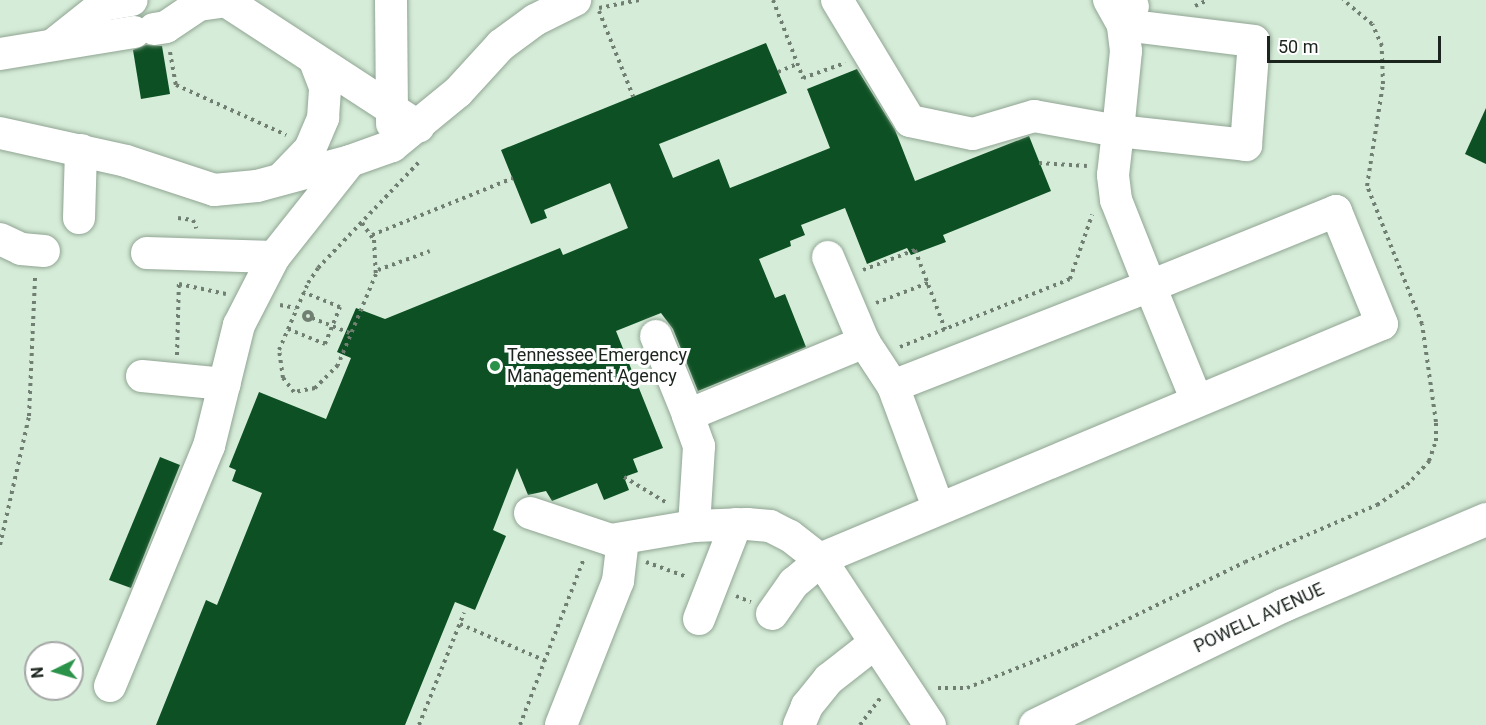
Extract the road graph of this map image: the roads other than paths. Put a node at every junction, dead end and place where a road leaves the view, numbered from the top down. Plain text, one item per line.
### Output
1 (132, 0) edge
2 (391, 0) edge
3 (575, 0) edge
4 (837, 0) edge
5 (209, 2) edge
6 (1122, 8) edge
7 (54, 45) junction
8 (0, 54) edge
9 (314, 59) junction
10 (392, 109) junction
11 (419, 126) junction
12 (1118, 130) junction
13 (0, 133) edge
14 (392, 146) junction
15 (81, 150) junction
16 (350, 161) junction
17 (280, 180) junction
18 (79, 218) dead end
19 (0, 239) edge
20 (40, 251) road end
21 (147, 254) dead end
22 (274, 257) junction
23 (828, 257) dead end
24 (1150, 286) junction
25 (656, 336) dead end
26 (877, 363) junction
27 (142, 376) dead end
28 (225, 384) junction
29 (1197, 401) junction
30 (688, 415) junction
31 (938, 507) junction
32 (530, 513) dead end
33 (694, 523) junction
34 (736, 524) junction
35 (1485, 524) edge
36 (623, 539) junction
37 (820, 560) junction
38 (772, 614) dead end
39 (699, 620) dead end
40 (875, 643) junction
41 (110, 686) dead end
42 (569, 723) edge
43 (799, 725) edge
44 (930, 725) edge
45 (1035, 725) edge

1 - 7 lane
2 - 10 lane
3 - 11 lane
4 - 12 lane
5 - 7 lane
5 - 9 lane
6 - 12 lane
6 - 12 lane
7 - 8 lane
9 - 10 lane
9 - 17 lane
10 - 11 lane
10 - 14 lane
11 - 14 lane
12 - 24 lane
13 - 15 lane
14 - 16 lane
15 - 17 lane
15 - 18 lane
16 - 17 lane
16 - 22 lane
19 - 20 lane
21 - 22 lane
22 - 28 lane
23 - 26 lane
24 - 26 lane
24 - 29 lane
24 - 29 lane
25 - 30 lane
26 - 30 lane
26 - 31 lane
27 - 28 lane
28 - 41 lane
29 - 31 lane
30 - 33 lane
31 - 37 lane
32 - 36 lane
33 - 34 lane
33 - 36 lane
34 - 37 lane
34 - 39 lane
35 - 45 main road, POWELL AVENUE
36 - 42 lane
37 - 38 lane
37 - 40 lane
40 - 43 lane
40 - 44 lane

